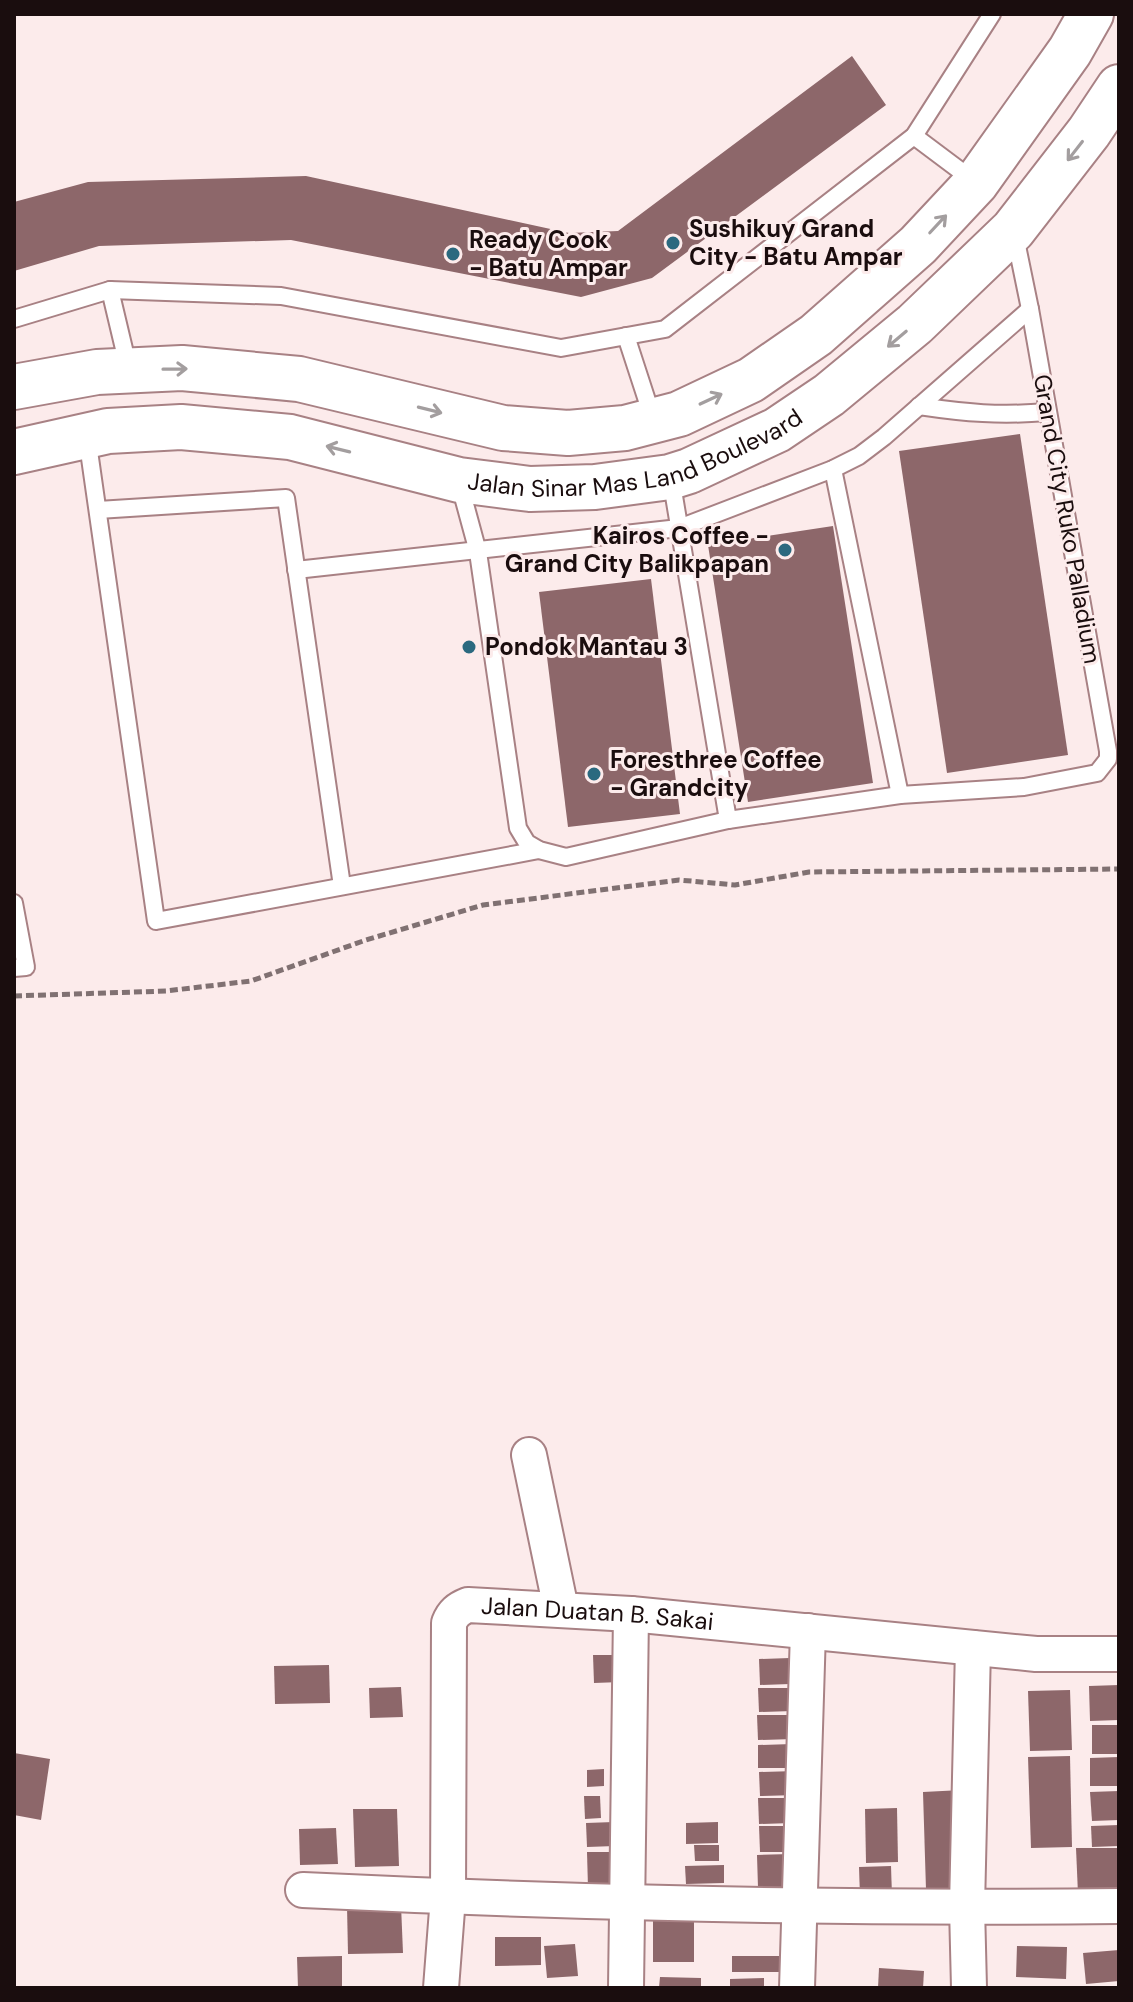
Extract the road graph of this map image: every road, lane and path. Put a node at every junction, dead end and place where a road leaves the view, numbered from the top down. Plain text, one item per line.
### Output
1 (992, 14) edge
2 (1091, 14) edge
3 (1070, 51) junction
4 (1119, 84) edge
5 (914, 136) junction
6 (976, 183) junction
7 (1013, 230) junction
8 (110, 290) junction
9 (1030, 309) junction
10 (14, 319) edge
11 (626, 336) junction
12 (129, 371) junction
13 (14, 387) edge
14 (919, 406) junction
15 (1047, 412) junction
16 (653, 420) junction
17 (87, 435) junction
18 (14, 452) edge
19 (833, 469) junction
20 (670, 477) junction
21 (459, 480) junction
22 (98, 510) junction
23 (679, 528) junction
24 (478, 552) junction
25 (296, 570) junction
26 (900, 795) junction
27 (728, 820) junction
28 (539, 850) junction
29 (1119, 869) edge
30 (342, 886) junction
31 (14, 903) edge
32 (14, 968) edge
33 (14, 996) edge
34 (529, 1455) dead end
35 (561, 1609) junction
36 (631, 1614) junction
37 (808, 1631) junction
38 (973, 1648) junction
39 (1119, 1654) edge
40 (303, 1890) dead end
41 (448, 1897) junction
42 (629, 1901) junction
43 (798, 1905) junction
44 (1119, 1906) edge
45 (967, 1907) junction
46 (441, 1988) edge
47 (626, 1988) edge
48 (797, 1988) edge
49 (969, 1988) edge

1 - 5 lane
2 - 3 street, Jalan Sinar Mas Land Boulevard
3 - 4 street
3 - 6 street, Jalan Sinar Mas Land Boulevard
4 -> 7 street, Jalan Sinar Mas Land Boulevard
5 - 6 lane
5 - 11 lane
16 -> 6 street, Jalan Sinar Mas Land Boulevard
7 - 9 lane, Grand City Ruko Palladium
7 -> 20 street, Jalan Sinar Mas Land Boulevard
8 - 10 lane
8 - 11 lane
8 - 12 lane
9 - 14 lane
9 - 15 lane, Grand City Ruko Palladium
11 - 16 lane
12 - 13 street, Jalan Sinar Mas Land Boulevard
12 -> 16 street, Jalan Sinar Mas Land Boulevard
14 - 15 lane
14 - 19 lane
15 - 26 lane, Grand City Ruko Palladium
17 - 18 street, Jalan Sinar Mas Land Boulevard
21 -> 17 street, Jalan Sinar Mas Land Boulevard
17 - 22 lane
19 - 23 lane
19 - 26 lane
20 - 21 street, Jalan Sinar Mas Land Boulevard
20 - 23 lane
21 - 24 lane
22 - 25 lane
22 - 30 lane, Grand City Ruko Palladium
23 - 24 lane
23 - 27 lane
24 - 25 lane
24 - 28 lane
25 - 30 lane
26 - 27 lane, Grand City Ruko Palladium
27 - 28 lane, Grand City Ruko Palladium
28 - 30 lane, Grand City Ruko Palladium
29 - 33 path
31 - 32 lane
34 - 35 street
35 - 36 street, Jalan Duatan B. Sakai
35 - 41 street, Jalan Duatan B. Sakai
36 - 37 street, Jalan Duatan B. Sakai
36 - 42 street
37 - 38 street, Jalan Duatan B. Sakai
37 - 43 street
38 - 39 street, Jalan Duatan B. Sakai
38 - 45 street
40 - 41 street
41 - 42 street
41 - 46 street, Jalan Duatan B. Sakai
42 - 43 street
42 - 47 street
43 - 45 street
43 - 48 street
44 - 45 street
45 - 49 street

